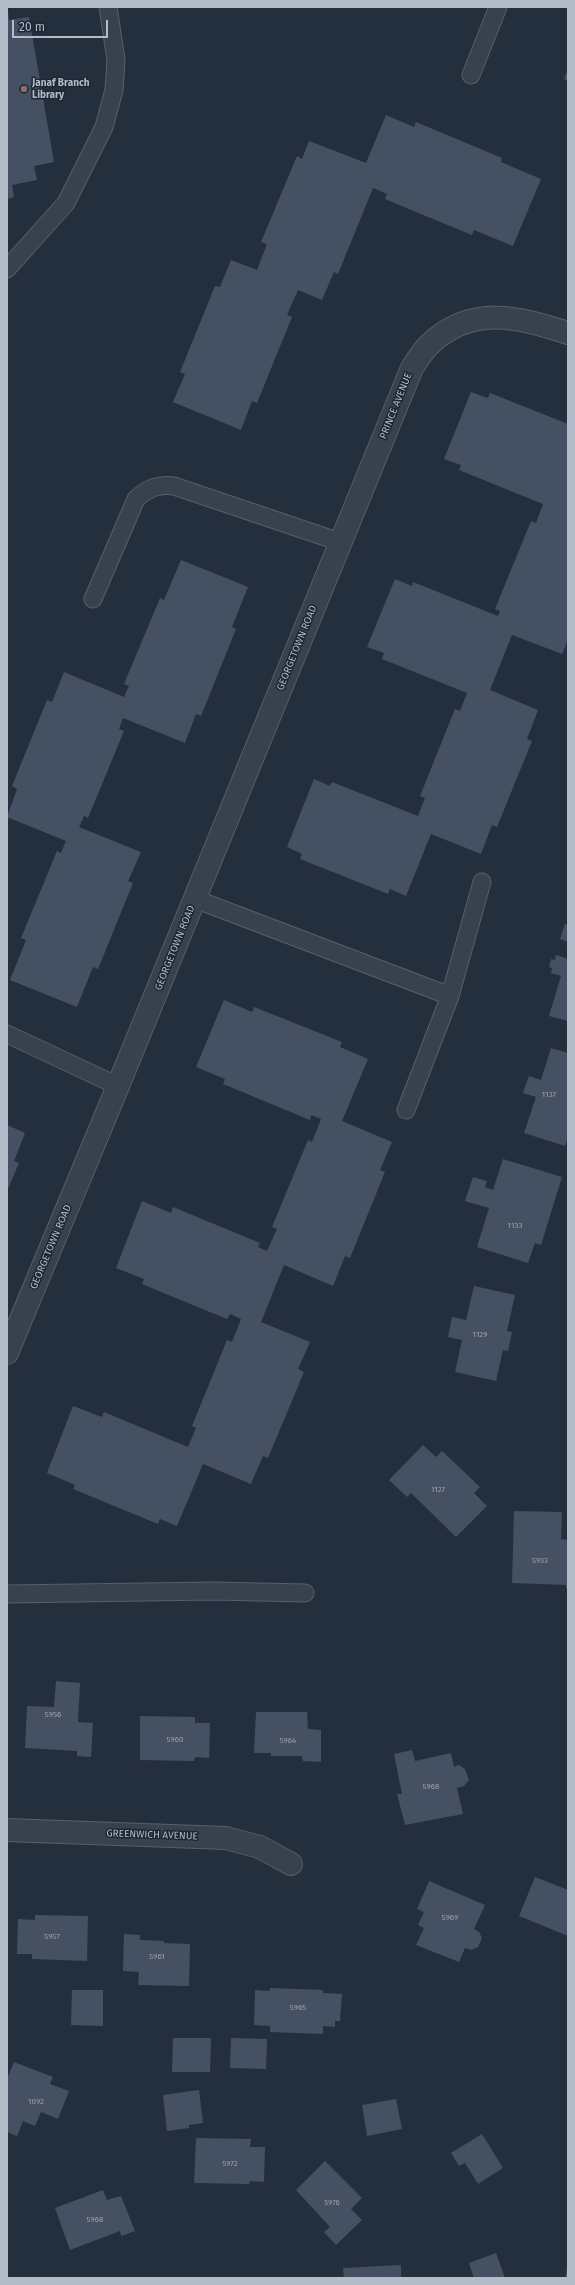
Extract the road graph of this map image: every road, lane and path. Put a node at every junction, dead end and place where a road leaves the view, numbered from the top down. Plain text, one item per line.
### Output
1 (108, 7) edge
2 (498, 7) edge
3 (471, 75) dead end
4 (7, 269) edge
5 (568, 333) edge
6 (340, 542) junction
7 (93, 599) dead end
8 (482, 882) dead end
9 (195, 899) junction
10 (450, 996) junction
11 (7, 1034) edge
12 (118, 1086) junction
13 (406, 1110) dead end
14 (7, 1353) edge
15 (305, 1593) dead end
16 (7, 1594) edge
17 (7, 1830) edge
18 (291, 1864) dead end

1 - 4 lane
2 - 3 lane
5 - 6 street, PRINCE AVENUE
6 - 7 lane
6 - 9 street, GEORGETOWN ROAD
8 - 10 lane
9 - 10 lane
9 - 12 street, GEORGETOWN ROAD
10 - 13 lane
11 - 12 lane
12 - 14 street, GEORGETOWN ROAD
15 - 16 lane
17 - 18 street, GREENWICH AVENUE

